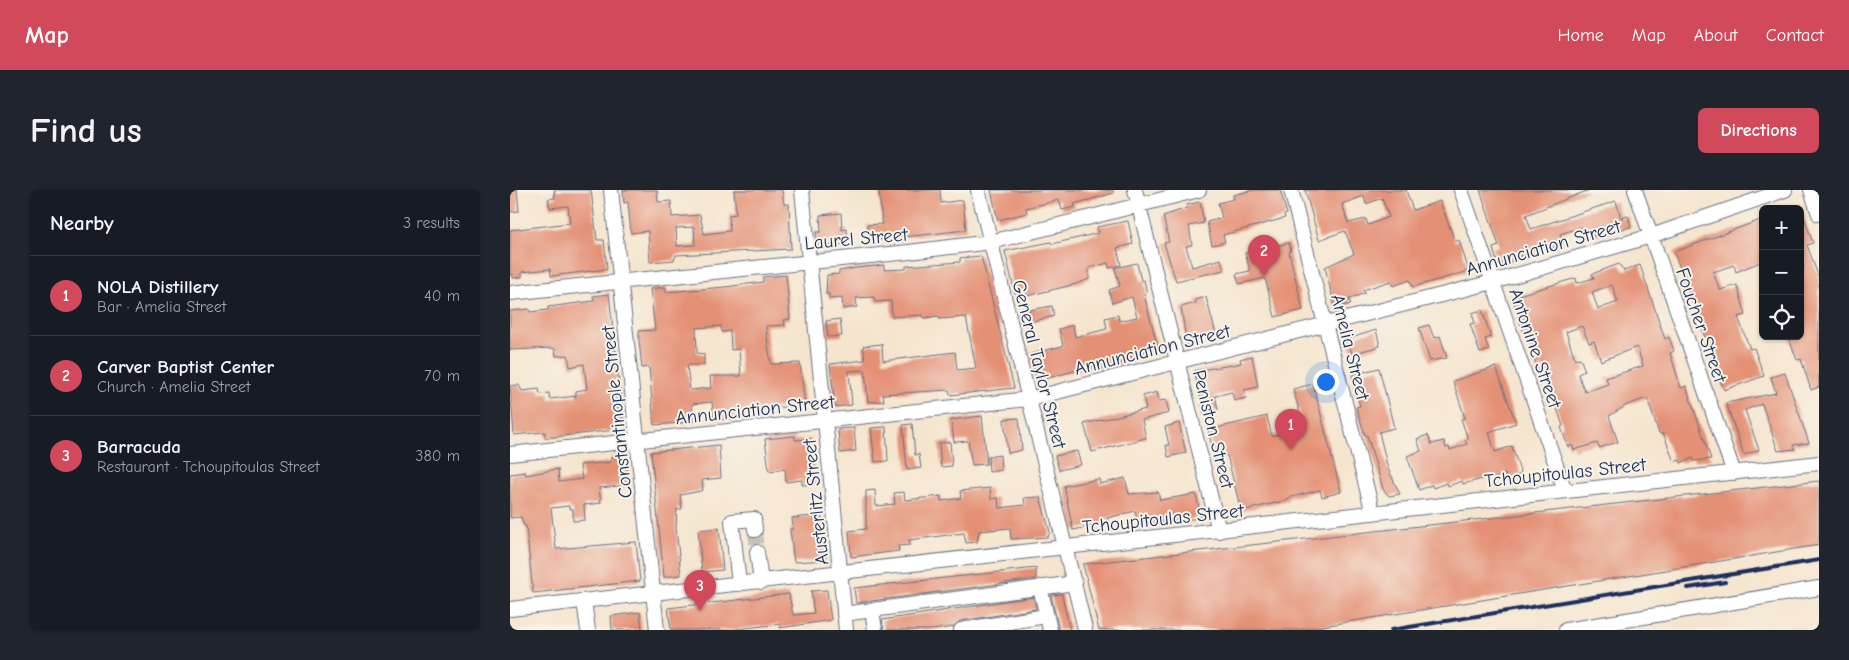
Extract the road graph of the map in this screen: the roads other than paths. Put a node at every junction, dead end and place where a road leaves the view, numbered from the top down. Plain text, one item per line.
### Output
1 (611, 190) edge
2 (802, 190) edge
3 (978, 190) edge
4 (1135, 190) edge
5 (1199, 190) edge
6 (1292, 190) edge
7 (1461, 190) edge
8 (1635, 190) edge
9 (1786, 190) edge
10 (1810, 190) edge
11 (1139, 206) junction
12 (1819, 214) edge
13 (1651, 236) junction
14 (991, 242) junction
15 (810, 261) junction
16 (622, 281) junction
17 (1494, 282) junction
18 (510, 293) edge
19 (1327, 325) junction
20 (1178, 362) junction
21 (1029, 399) junction
22 (825, 420) junction
23 (638, 441) junction
24 (510, 454) edge
25 (1819, 463) edge
26 (1734, 473) junction
27 (1565, 491) junction
28 (1374, 513) junction
29 (755, 530) dead end
30 (1219, 531) junction
31 (1067, 547) junction
32 (757, 552) tunnel mouth
33 (841, 573) junction
34 (761, 582) junction
35 (1075, 583) junction
36 (739, 584) junction
37 (1040, 587) junction
38 (1819, 588) edge
39 (653, 593) junction
40 (584, 601) junction
41 (510, 609) edge
42 (872, 610) junction
43 (844, 614) junction
44 (1048, 623) edge
45 (1086, 629) dead end
46 (588, 630) edge
47 (658, 630) edge
48 (846, 630) edge
49 (875, 630) edge
50 (961, 630) edge
51 (1566, 630) edge

1 - 16 street, Constantinople Street
2 - 15 street, Austerlitz Street
3 - 14 street, General Taylor Street
4 - 11 street, Peniston Street
5 - 11 street, Laurel Street
6 - 19 street, Amelia Street
7 - 17 street, Antonine Street
8 - 13 street, Foucher Street
9 - 13 street, Annunciation Street
10 - 12 street
11 - 14 street, Laurel Street
11 - 20 street, Peniston Street
13 - 17 street, Annunciation Street
13 - 26 street, Foucher Street
14 - 15 street, Laurel Street
14 - 21 street, General Taylor Street
15 - 16 street, Laurel Street
15 - 22 street, Austerlitz Street
16 - 18 street, Laurel Street
16 - 23 street, Constantinople Street
17 - 19 street, Annunciation Street
17 - 27 street, Antonine Street
19 - 20 street, Annunciation Street
19 - 28 street, Amelia Street
20 - 21 street, Annunciation Street
20 - 30 street, Peniston Street
21 - 22 street, Annunciation Street
21 - 31 street, General Taylor Street
22 - 23 street, Annunciation Street
22 - 33 street, Austerlitz Street
23 - 24 street, Annunciation Street
23 - 39 street, Constantinople Street
25 - 26 street, Tchoupitoulas Street
26 - 27 street, Tchoupitoulas Street
27 - 28 street, Tchoupitoulas Street
28 - 30 street, Tchoupitoulas Street
29 - 36 street
30 - 31 street, Tchoupitoulas Street
31 - 33 street, Tchoupitoulas Street
31 - 35 street, General Taylor Street
32 - 34 street
33 - 34 street, Tchoupitoulas Street
33 - 43 street, Austerlitz Street
34 - 36 street, Tchoupitoulas Street
35 - 37 street
35 - 45 street, General Taylor Street
36 - 39 street, Tchoupitoulas Street
37 - 42 street
37 - 44 street
38 - 51 street
39 - 40 street, Tchoupitoulas Street
39 - 47 street, Constantinople Street
40 - 41 street, Tchoupitoulas Street
40 - 46 street
42 - 43 street
42 - 49 street
43 - 48 street, Austerlitz Street
44 - 50 street

